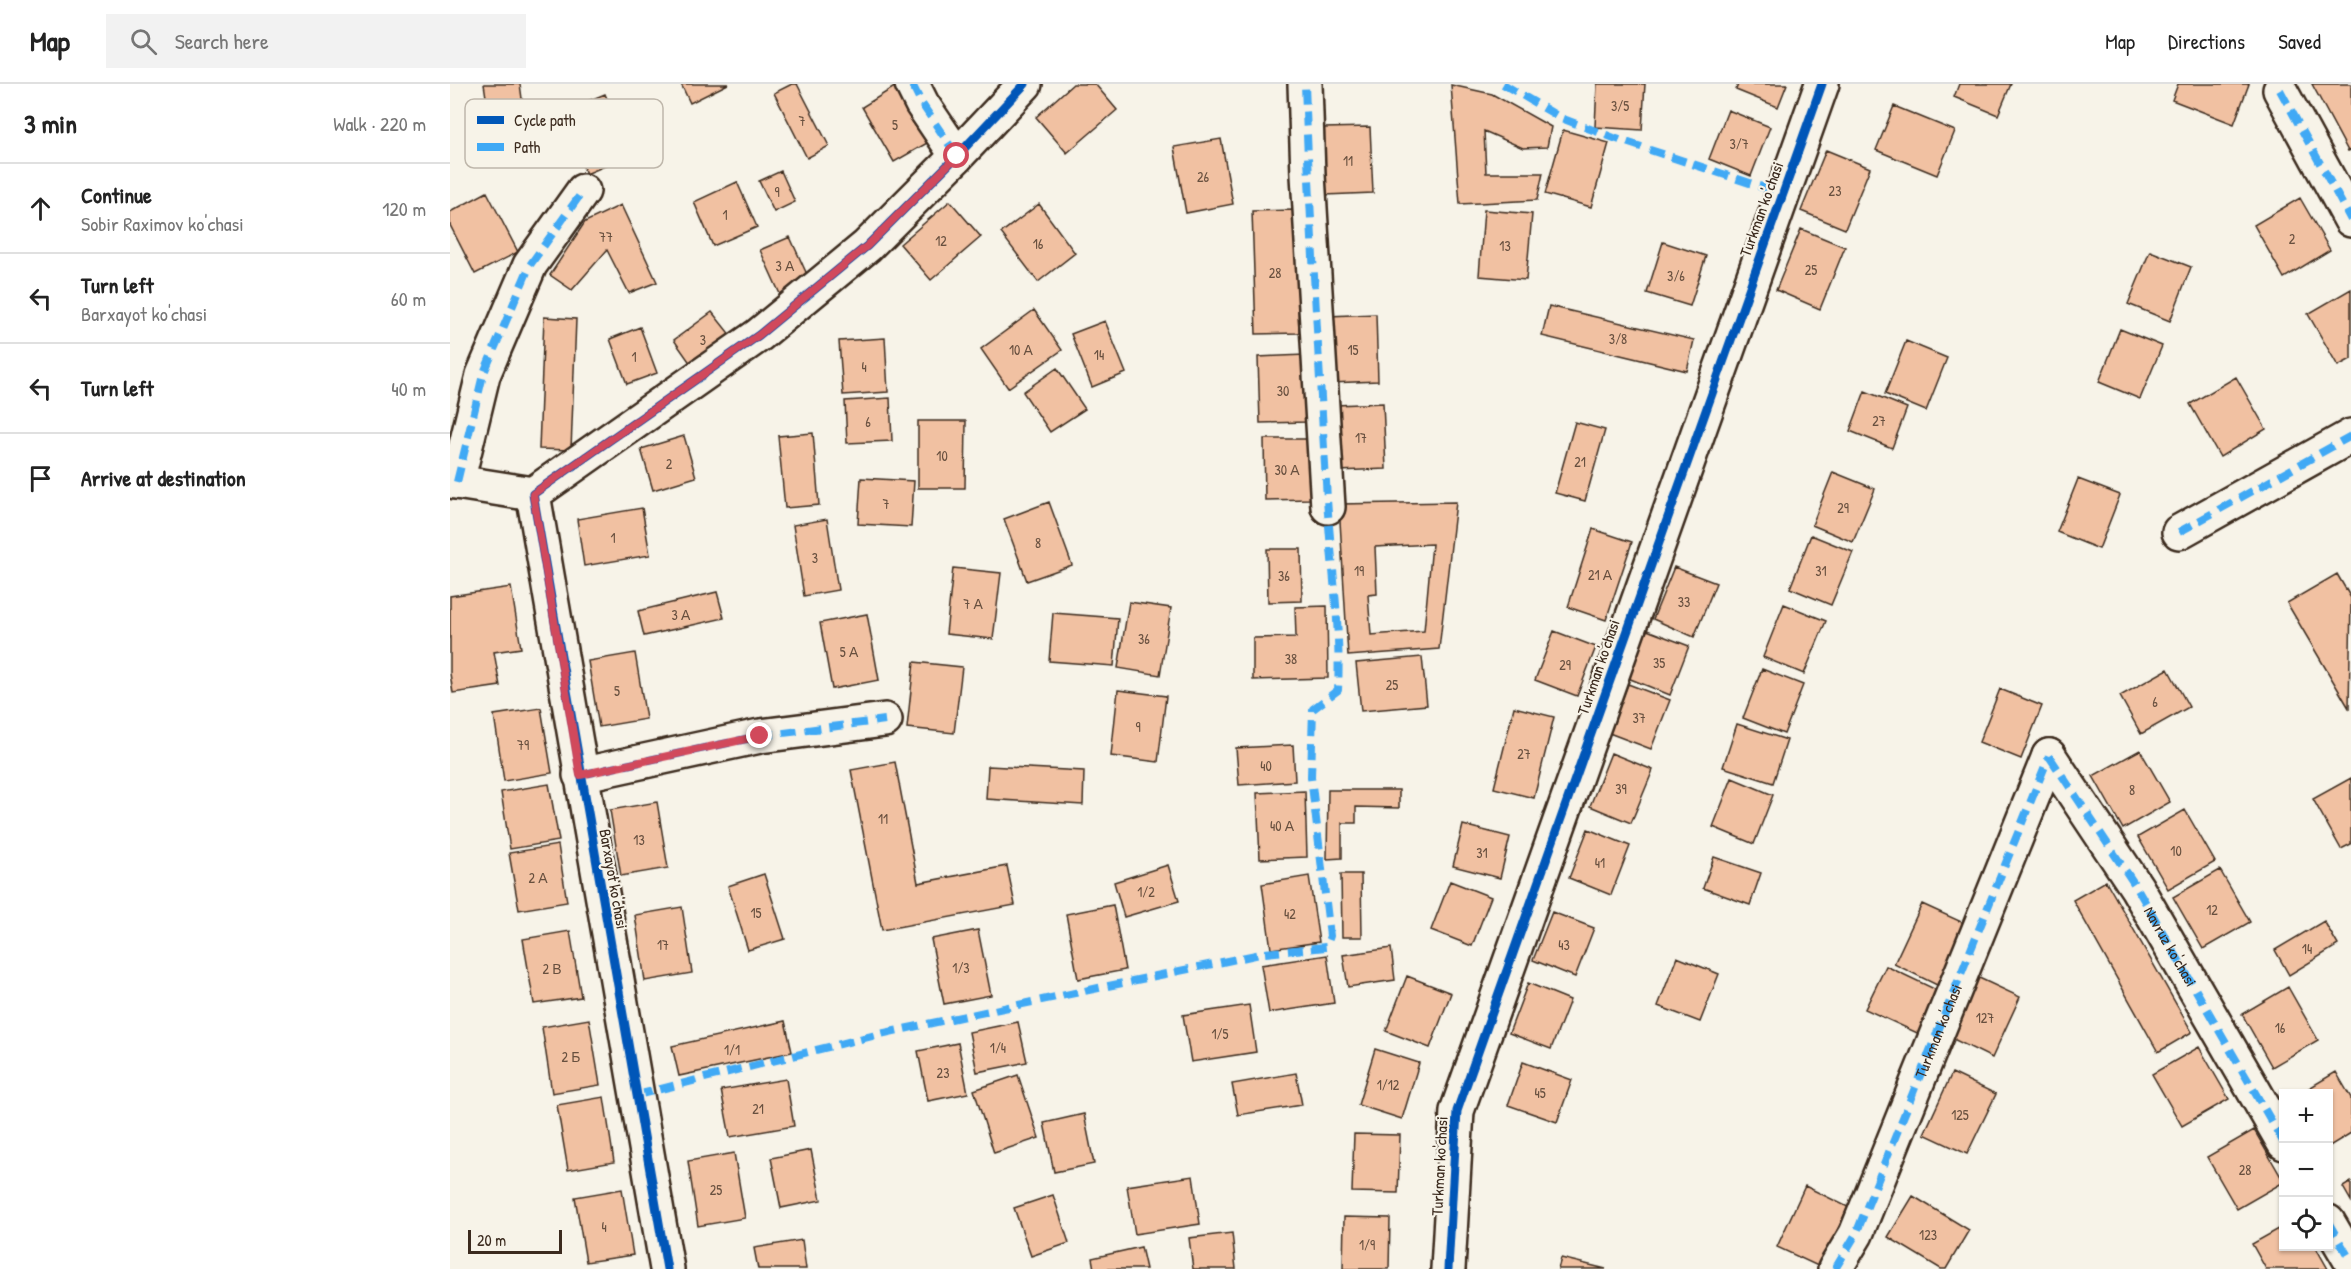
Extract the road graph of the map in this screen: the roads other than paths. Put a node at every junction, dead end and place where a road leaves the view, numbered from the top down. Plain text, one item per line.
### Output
1 (912, 84) edge
2 (1025, 84) edge
3 (1305, 84) edge
4 (1822, 84) edge
5 (2280, 90) dead end
6 (957, 156) junction
7 (583, 191) dead end
8 (2351, 220) edge
9 (2351, 436) edge
10 (453, 481) edge
11 (533, 494) junction
12 (1328, 507) dead end
13 (2178, 532) dead end
14 (885, 720) dead end
15 (2049, 756) joint
16 (580, 775) junction
17 (2279, 1136) edge
18 (2333, 1230) edge
19 (2351, 1261) edge
20 (667, 1269) edge
21 (1448, 1269) edge
22 (1834, 1269) edge

1 - 6 street
2 - 6 street
3 - 12 street
4 - 21 street, Turkman ko'chasi
5 - 8 street
6 - 11 street
7 - 10 street
9 - 13 street
10 - 11 street
11 - 16 street, Barxayot ko'chasi
14 - 16 street
15 - 17 street, Navruz ko'chasi
15 - 22 street, Turkman ko'chasi
16 - 20 street, Barxayot ko'chasi
18 - 19 street

